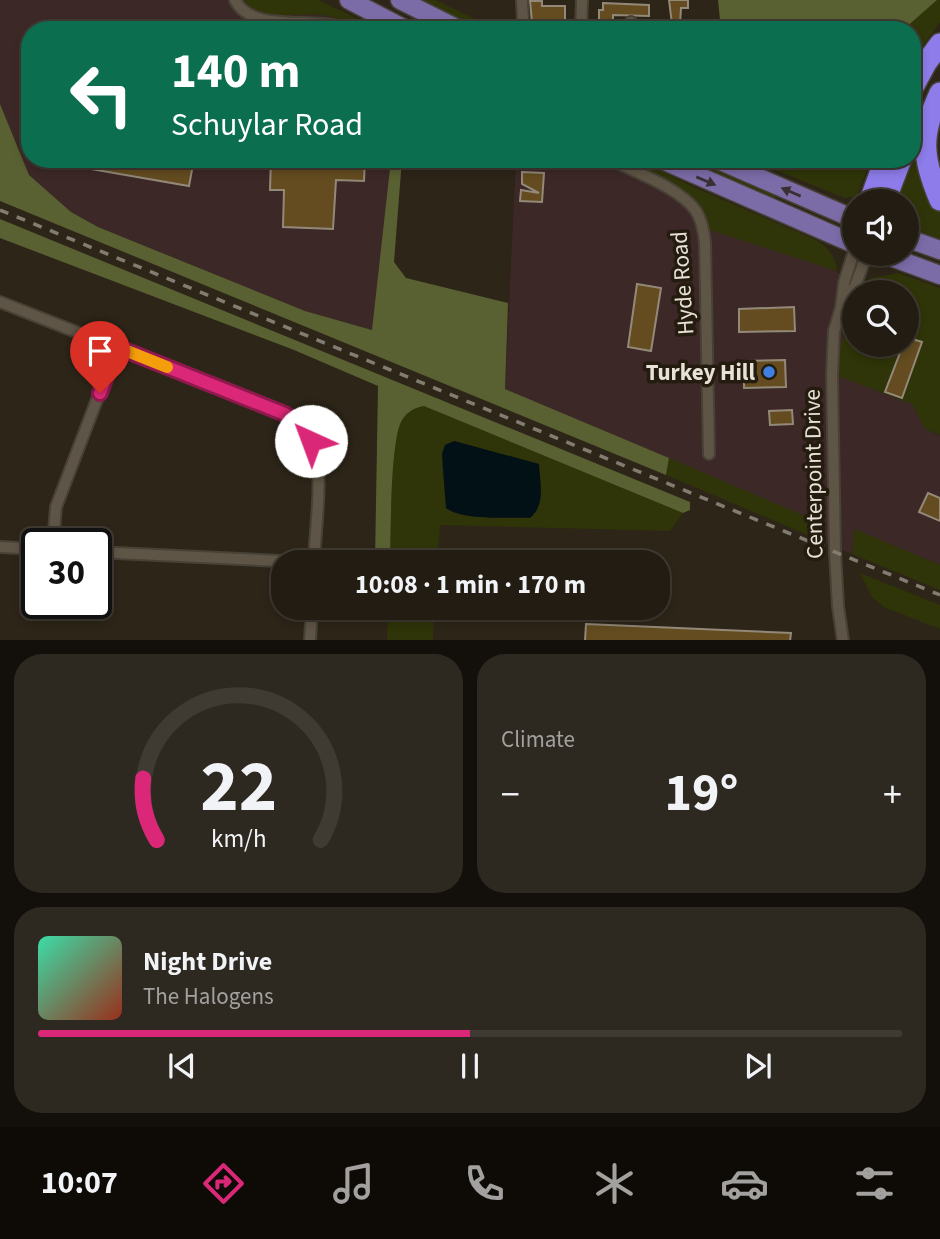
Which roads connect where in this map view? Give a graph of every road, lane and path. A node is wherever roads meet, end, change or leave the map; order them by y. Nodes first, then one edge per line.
1 (235, 0) edge
2 (349, 0) edge
3 (400, 0) edge
4 (522, 0) edge
5 (582, 0) edge
6 (291, 21) edge
7 (390, 21) edge
8 (442, 21) edge
9 (523, 21) edge
10 (581, 21) edge
11 (940, 44) edge
12 (921, 72) edge
13 (940, 82) edge
14 (940, 93) edge
15 (921, 112) edge
16 (627, 168) edge
17 (681, 168) edge
18 (737, 168) edge
19 (882, 168) edge
20 (898, 168) edge
21 (874, 189) edge
22 (890, 189) edge
23 (940, 200) edge
24 (842, 214) edge
25 (842, 239) edge
26 (919, 243) edge
27 (940, 250) edge
28 (849, 266) edge
29 (862, 266) edge
30 (916, 266) edge
31 (940, 275) edge
32 (0, 302) edge
33 (841, 308) junction
34 (117, 347) junction
35 (709, 454) dead end
36 (54, 528) edge
37 (0, 547) edge
38 (21, 548) edge
39 (314, 550) edge
40 (112, 553) edge
41 (271, 561) edge
42 (311, 620) edge
43 (310, 640) edge
44 (843, 640) edge

1 - 6 street
2 - 7 main road
3 - 8 main road
4 - 9 street
5 - 10 street
11 - 12 highway
13 - 15 highway
14 - 23 highway
16 - 35 street, Hyde Road
17 -> 25 main road
24 -> 18 main road
19 - 21 highway
20 - 22 highway
26 - 27 main road
28 - 33 street, Centerpoint Drive
29 - 33 street, Centerpoint Drive
30 - 31 main road
32 - 34 street
33 - 44 street, Centerpoint Drive
34 - 36 street
34 - 39 street
37 - 38 street
40 - 41 street
42 - 43 street

